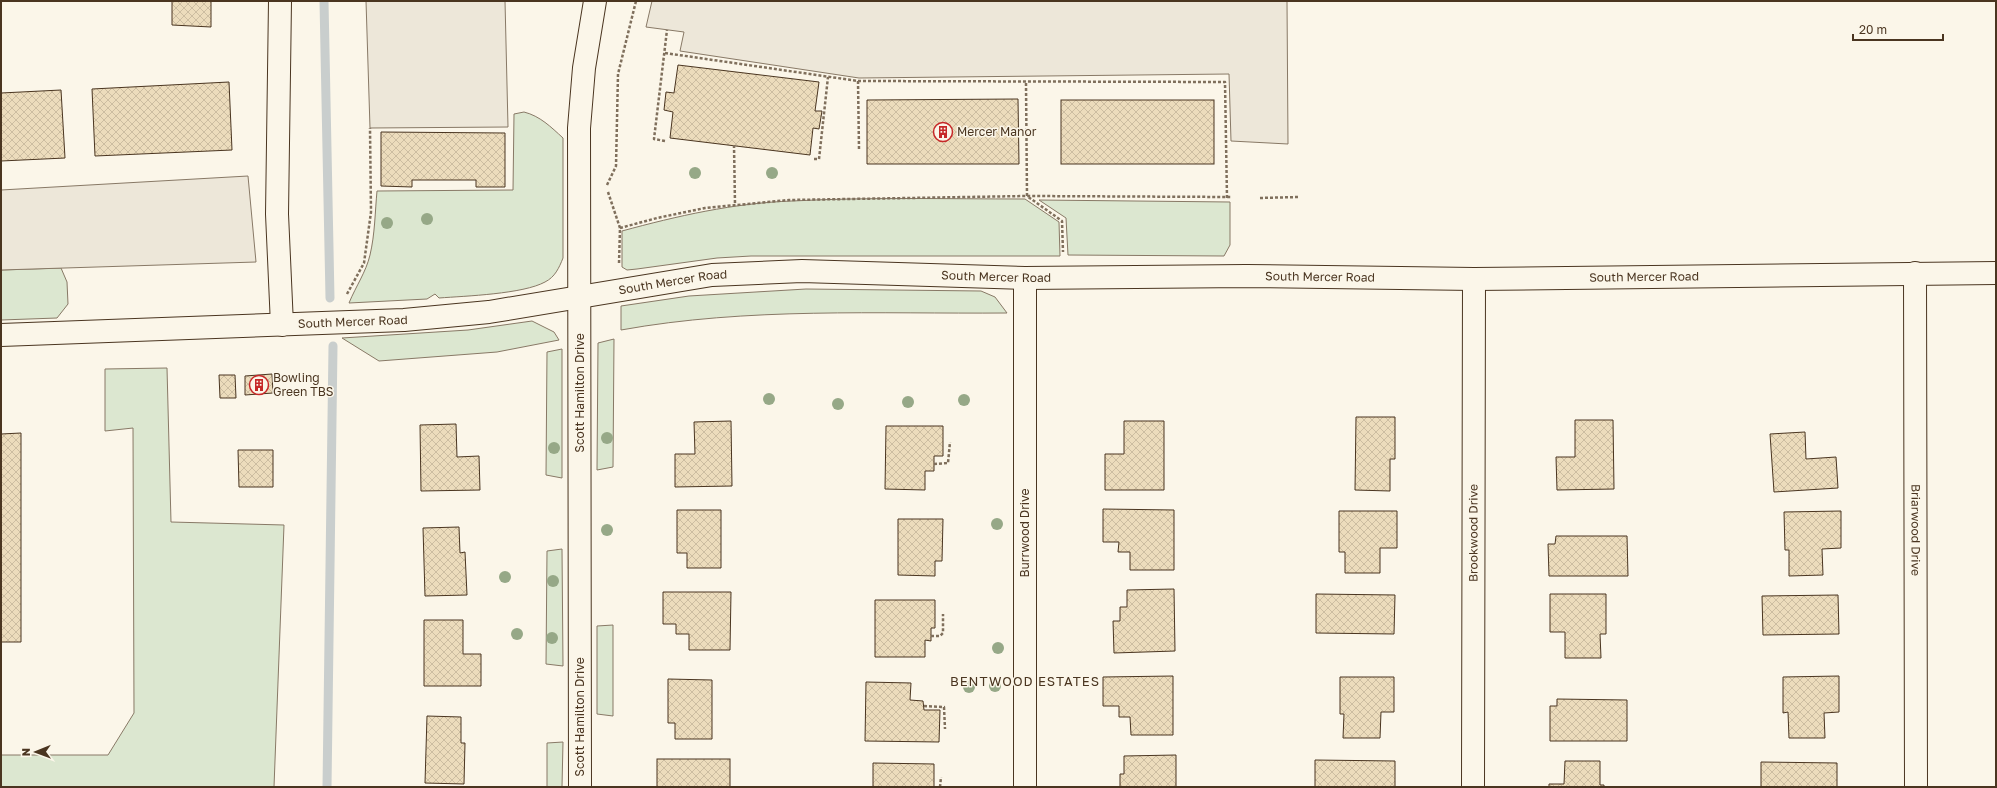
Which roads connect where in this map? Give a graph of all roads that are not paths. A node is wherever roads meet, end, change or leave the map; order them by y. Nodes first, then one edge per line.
1 (280, 1) edge
2 (595, 1) edge
3 (1996, 272) edge
4 (1915, 273) junction
5 (1025, 278) junction
6 (1474, 280) junction
7 (580, 297) junction
8 (282, 325) junction
9 (1, 336) edge
10 (580, 787) edge
11 (1025, 787) edge
12 (1473, 787) edge
13 (1916, 787) edge

1 - 8 street
2 - 7 street, Scott Hamilton Drive
3 - 4 street, South Mercer Road
4 - 6 street, South Mercer Road
4 - 13 street, Briarwood Drive
5 - 6 street, South Mercer Road
5 - 7 street, South Mercer Road
5 - 11 street, Burrwood Drive
6 - 12 street, Brookwood Drive
7 - 8 street, South Mercer Road
7 - 10 street, Scott Hamilton Drive
8 - 9 street, South Mercer Road

